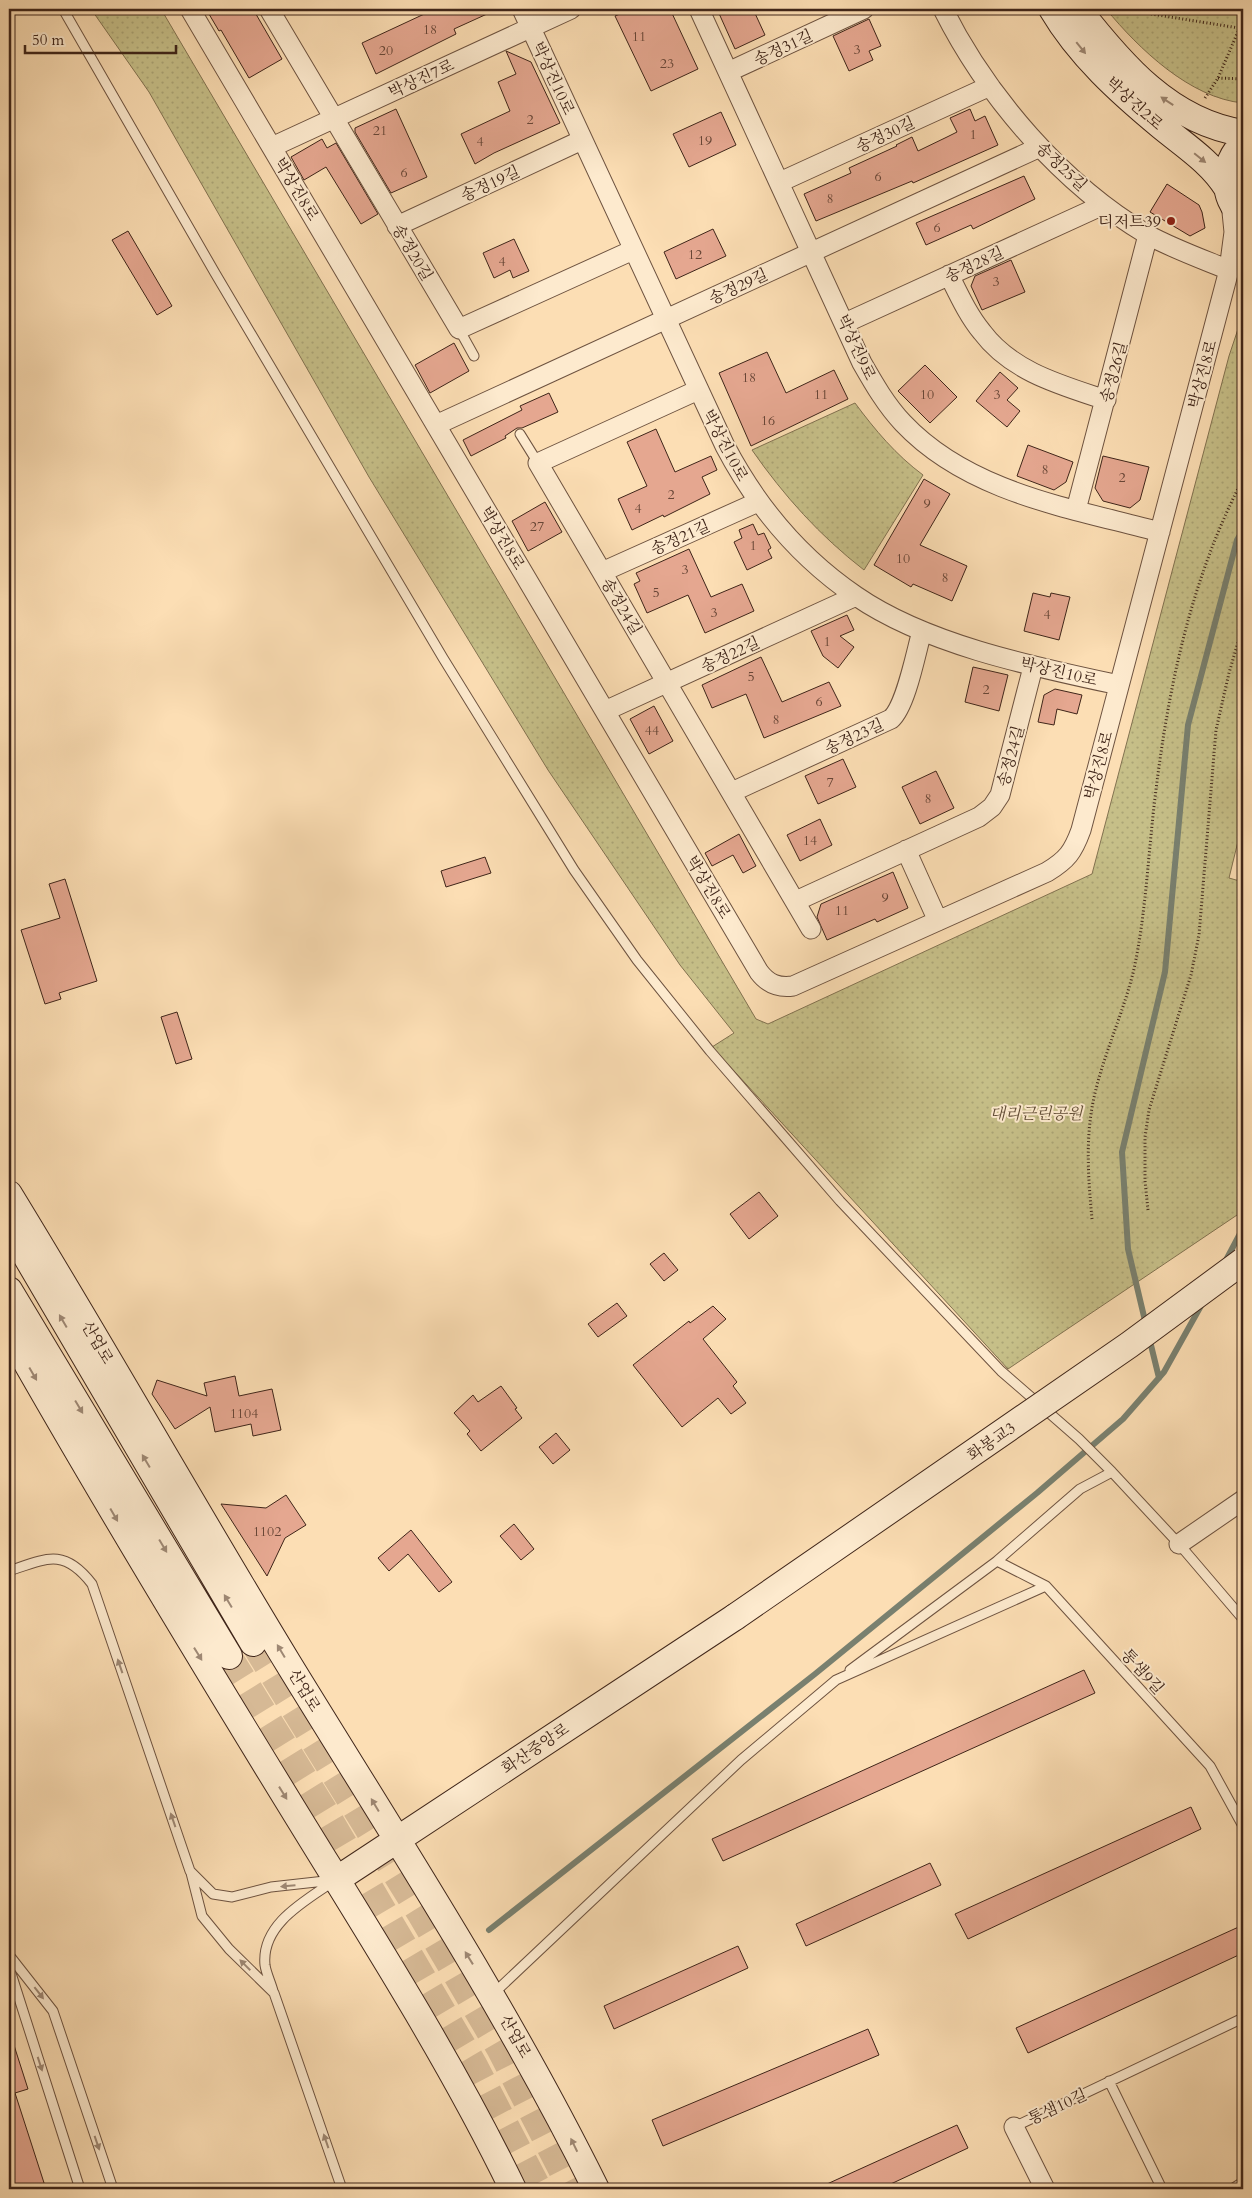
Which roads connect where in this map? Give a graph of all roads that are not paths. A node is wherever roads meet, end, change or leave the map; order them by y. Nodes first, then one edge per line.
1 (63, 9) edge
2 (190, 9) edge
3 (522, 9) edge
4 (571, 9) edge
5 (699, 9) edge
6 (864, 9) edge
7 (943, 9) edge
8 (1052, 9) edge
9 (1078, 9) edge
10 (273, 10) edge
11 (530, 27) junction
12 (728, 72) junction
13 (990, 86) junction
14 (334, 118) junction
15 (1243, 133) edge
16 (582, 140) junction
17 (1243, 144) edge
18 (272, 147) junction
19 (1040, 148) junction
20 (780, 182) junction
21 (1234, 202) edge
22 (1103, 205) junction
23 (397, 226) junction
24 (1148, 234) junction
25 (633, 250) junction
26 (1243, 251) edge
27 (812, 252) junction
28 (1228, 270) junction
29 (949, 275) junction
30 (1221, 302) junction
31 (665, 320) junction
32 (845, 322) junction
33 (458, 329) junction
34 (474, 356) dead end
35 (698, 390) junction
36 (1106, 400) junction
37 (436, 425) junction
38 (520, 434) dead end
39 (538, 463) junction
40 (758, 502) junction
41 (1076, 510) junction
42 (1160, 532) junction
43 (602, 572) junction
44 (856, 596) junction
45 (922, 631) junction
46 (1033, 667) junction
47 (668, 683) junction
48 (1119, 685) junction
49 (605, 711) junction
50 (732, 792) junction
51 (906, 850) junction
52 (796, 901) junction
53 (938, 921) junction
54 (812, 929) dead end
55 (9, 1194) edge
56 (9, 1226) edge
57 (1243, 1261) edge
58 (9, 1290) edge
59 (9, 1332) edge
60 (1112, 1472) junction
61 (1243, 1500) edge
62 (1179, 1544) junction
63 (996, 1560) junction
64 (9, 1570) edge
65 (1046, 1586) junction
66 (735, 1617) joint
67 (1243, 1619) edge
68 (253, 1643) tunnel mouth
69 (229, 1656) tunnel mouth
70 (836, 1680) junction
71 (1243, 1826) edge
72 (397, 1841) junction
73 (190, 1871) junction
74 (336, 1880) junction
75 (9, 1955) edge
76 (9, 1967) edge
77 (12, 1991) edge
78 (274, 1993) junction
79 (492, 1995) junction
80 (1243, 2018) edge
81 (1109, 2081) junction
82 (1014, 2127) joint
83 (1243, 2182) edge
84 (80, 2189) edge
85 (113, 2189) edge
86 (342, 2189) edge
87 (513, 2189) edge
88 (596, 2189) edge
89 (1045, 2189) edge
90 (1162, 2189) edge
91 (1232, 2189) edge

1 - 60 lane
2 - 18 street, 박상진8로
3 - 11 street, 박상진10로
4 - 11 street, 박상진7로
5 - 12 street, 박상진9로
6 - 12 street, 송정31길
7 - 13 street, 송정25길
8 -> 21 main road, 박상진2로
15 -> 9 main road, 박상진2로
10 - 14 street, 송정20길
11 - 14 street, 박상진7로
11 - 16 street, 박상진10로
12 - 20 street, 박상진9로
13 - 19 street, 송정25길
13 - 20 street, 송정30길
14 - 18 street, 박상진7로
14 - 23 street, 송정20길
16 - 23 street, 송정19길
16 - 25 street, 박상진10로
17 - 21 main road
18 - 37 street, 박상진8로
19 - 22 street, 송정25길
19 - 27 street, 송정29길
20 - 27 street, 박상진9로
21 - 28 street, 박상진8로
22 - 24 street, 송정25길
22 - 29 street, 송정28길
23 - 33 street, 송정20길
24 - 28 street, 송정25길
24 - 36 street, 송정26길
25 - 31 street, 박상진10로
25 - 33 street
26 - 30 street, 박상진8로
27 - 31 street, 송정29길
27 - 32 street, 박상진9로
28 - 30 street, 박상진8로
29 - 32 street, 송정28길
29 - 36 street
30 - 42 street, 박상진8로
31 - 35 street, 박상진10로
31 - 37 street, 송정29길
32 - 41 street, 박상진9로
33 - 34 lane
35 - 39 street
35 - 40 street, 박상진10로
36 - 41 street, 송정26길
37 - 49 street, 박상진8로
38 - 39 lane
39 - 43 street, 송정24길
40 - 43 street, 송정21길
40 - 44 street, 박상진10로
41 - 42 street, 박상진9로
42 - 48 street, 박상진8로
43 - 47 street, 송정24길
44 - 45 street, 박상진10로
44 - 47 street, 송정22길
45 - 46 street, 박상진10로
45 - 50 street, 송정23길
46 - 48 street, 박상진10로
46 - 51 street, 송정24길
47 - 49 street, 송정22길
47 - 50 street, 송정24길
48 - 53 street, 박상진8로
49 - 53 street, 박상진8로
50 - 52 street, 송정24길
51 - 52 street, 송정24길
51 - 53 street
52 - 54 street, 송정24길
72 -> 55 main road, 산업로
68 -> 56 main road, 산업로
57 - 66 main road, 화봉교3, bridge
58 -> 69 main road
59 -> 74 main road
60 - 62 lane
60 - 63 lane
61 - 62 street
62 - 67 lane
63 - 65 lane, 통샘9길
63 - 70 lane
73 -> 64 lane
65 - 70 lane
65 - 71 lane, 통샘9길
66 - 72 main road, 화산중앙로
70 - 79 lane
72 - 74 main road, 화산중앙로
79 -> 72 main road, 산업로
74 -> 73 lane
78 -> 73 lane
74 - 78 lane
74 - 87 main road
75 -> 85 lane
76 - 77 lane
77 -> 84 lane
86 -> 78 lane
88 -> 79 main road, 산업로
80 - 81 lane, 통샘10길
81 - 82 lane, 통샘10길
81 - 90 lane
82 - 89 street, 통샘10길
83 - 91 lane

